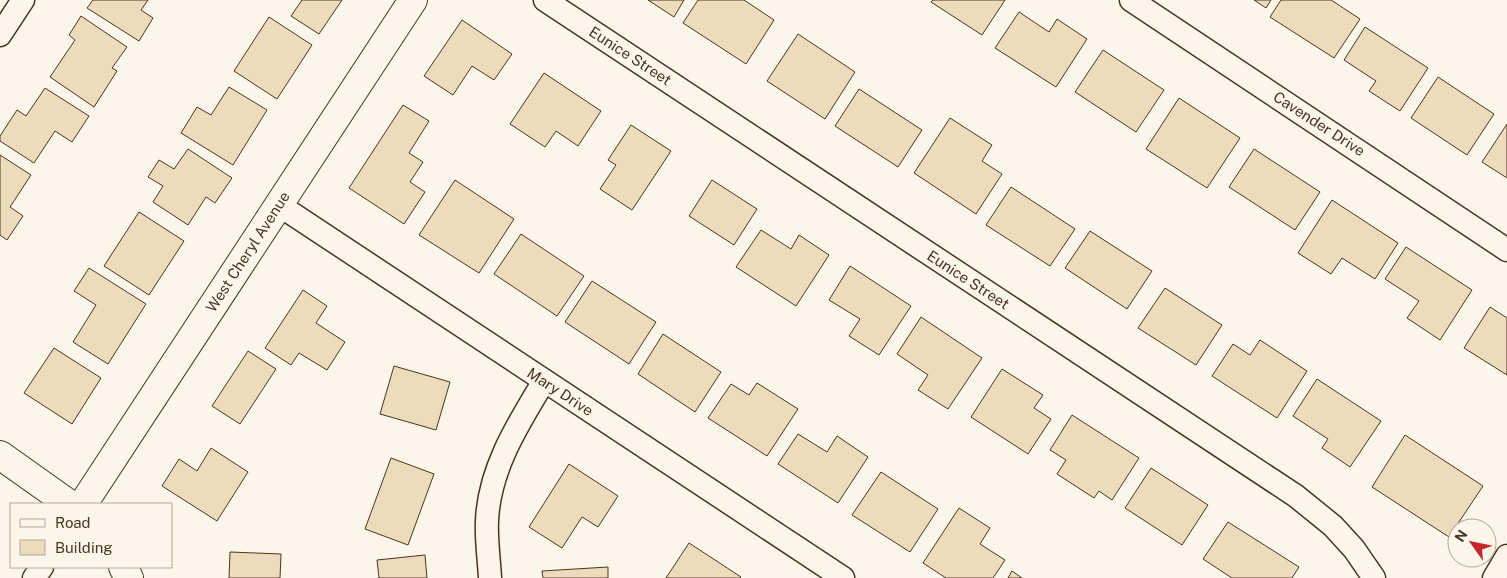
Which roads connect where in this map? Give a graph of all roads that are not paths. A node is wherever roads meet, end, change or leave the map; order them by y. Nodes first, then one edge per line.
1 (23, 0) edge
2 (413, 0) edge
3 (545, 0) edge
4 (1131, 0) edge
5 (0, 35) edge
6 (278, 205) junction
7 (1507, 250) edge
8 (544, 381) junction
9 (0, 454) edge
10 (68, 503) edge
11 (84, 503) edge
12 (1507, 556) edge
13 (490, 578) edge
14 (842, 578) edge
15 (1374, 578) edge
16 (1494, 578) edge

1 - 5 street
2 - 6 street, West Cheryl Avenue
3 - 15 street, Eunice Street
4 - 7 street, Cavender Drive
6 - 8 street, Mary Drive
6 - 11 street, West Cheryl Avenue
8 - 13 street
8 - 14 street, Mary Drive
9 - 10 street
12 - 16 street

